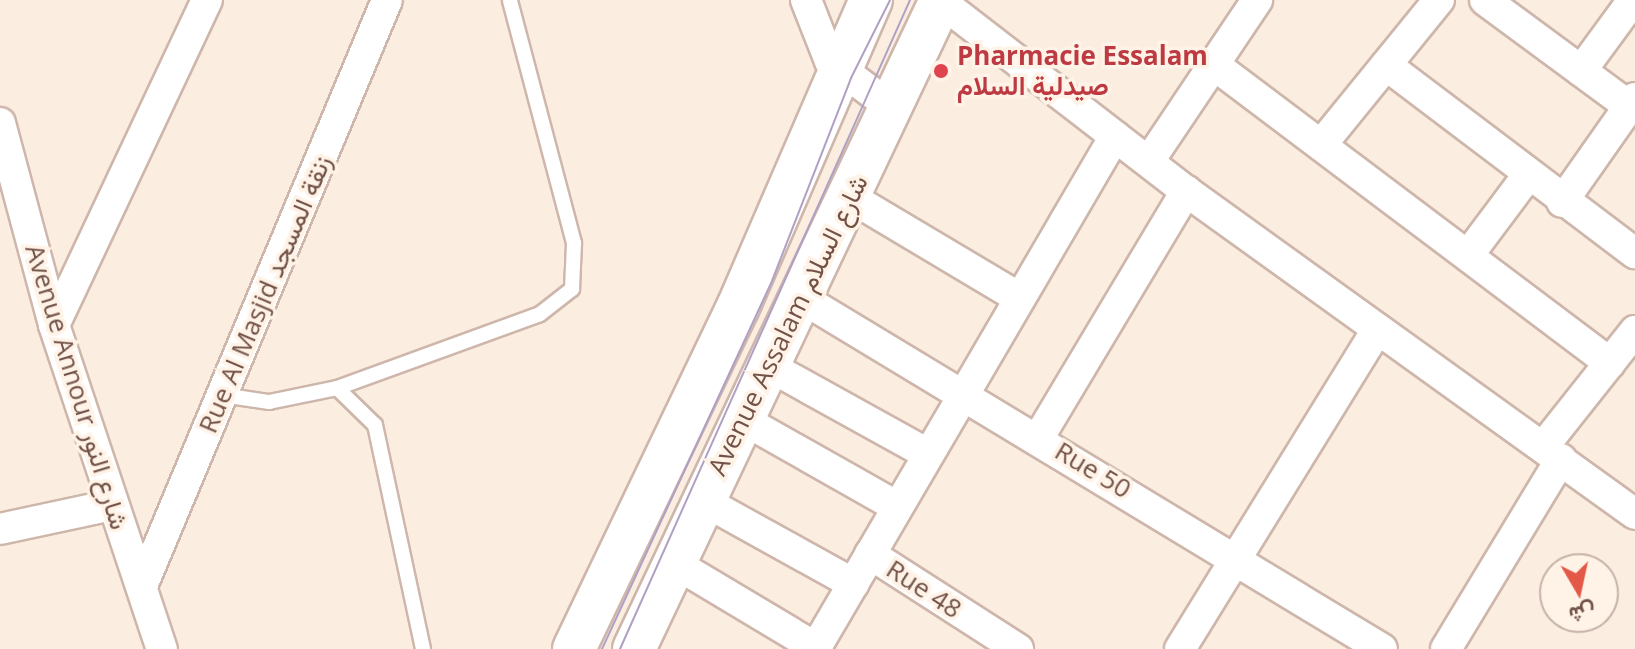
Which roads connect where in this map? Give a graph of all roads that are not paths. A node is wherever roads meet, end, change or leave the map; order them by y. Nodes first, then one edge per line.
1 (207, 0) edge
2 (387, 0) edge
3 (510, 0) edge
4 (806, 0) edge
5 (871, 0) edge
6 (941, 0) edge
7 (1257, 0) edge
8 (1439, 0) edge
9 (1633, 0) edge
10 (1499, 4) edge
11 (1213, 64) junction
12 (1386, 65) junction
13 (839, 70) junction
14 (1581, 71) junction
15 (1632, 102) edge
16 (891, 107) junction
17 (0, 123) edge
18 (1115, 136) junction
19 (1321, 145) junction
20 (1149, 161) junction
21 (1528, 175) junction
22 (1186, 191) junction
23 (850, 197) junction
24 (1562, 202) junction
25 (1635, 253) edge
26 (1469, 254) junction
27 (1016, 296) junction
28 (800, 297) junction
29 (54, 325) junction
30 (1377, 330) junction
31 (1635, 331) edge
32 (1610, 363) junction
33 (767, 365) junction
34 (337, 388) junction
35 (962, 391) junction
36 (222, 395) junction
37 (742, 419) junction
38 (1039, 437) junction
39 (926, 453) junction
40 (1552, 453) junction
41 (704, 501) junction
42 (1631, 501) edge
43 (112, 505) junction
44 (896, 506) junction
45 (0, 529) edge
46 (870, 554) junction
47 (1238, 559) junction
48 (676, 564) junction
49 (854, 584) junction
50 (142, 586) junction
51 (639, 647) edge
52 (1184, 648) edge
53 (162, 649) edge
54 (423, 649) edge
55 (574, 649) edge
56 (816, 649) edge
57 (1018, 649) edge
58 (1382, 649) edge
59 (1446, 649) edge

1 - 29 street
2 - 36 street, Rue Al Masjid زنقة المسجد
3 - 34 lane
4 - 13 street
5 - 13 main road, Avenue Assalam شارع السلام
6 - 16 main road, Avenue Assalam شارع السلام
6 - 18 street
7 - 11 street
8 - 12 street
9 - 14 street
10 - 14 street
11 - 19 street
11 - 20 street
12 - 19 street
12 - 21 street
13 - 16 street
13 - 55 main road, Avenue Assalam شارع السلام
14 - 15 street
15 - 24 street
16 - 23 main road, Avenue Assalam شارع السلام
17 - 29 street, Avenue Annour شارع النور
18 - 20 street
18 - 27 street
19 - 26 street
20 - 22 street
21 - 24 street
21 - 26 street
22 - 30 street
22 - 38 street
23 - 27 street
23 - 28 main road, Avenue Assalam شارع السلام
24 - 25 street
26 - 32 street
27 - 35 street
28 - 33 main road, Avenue Assalam شارع السلام
28 - 35 street, Rue 50
29 - 43 street, Avenue Annour شارع النور
30 - 40 street
30 - 47 street
31 - 32 street
32 - 40 street
33 - 37 main road, Avenue Assalam شارع السلام
33 - 39 street
34 - 36 lane
34 - 54 lane
35 - 38 street, Rue 50
35 - 39 street
36 - 50 street, Rue Al Masjid زنقة المسجد
37 - 41 main road, Avenue Assalam شارع السلام
37 - 44 street
38 - 47 street, Rue 50
39 - 44 street
40 - 42 street
40 - 59 street
41 - 48 main road, Avenue Assalam شارع السلام
41 - 49 street
43 - 45 street
43 - 50 street, Avenue Annour شارع النور
44 - 46 street
46 - 49 street
46 - 57 street, Rue 48
47 - 52 street
47 - 58 street, Rue 50
48 - 51 main road, Avenue Assalam شارع السلام
48 - 56 street
49 - 56 street
50 - 53 street, Avenue Annour شارع النور

